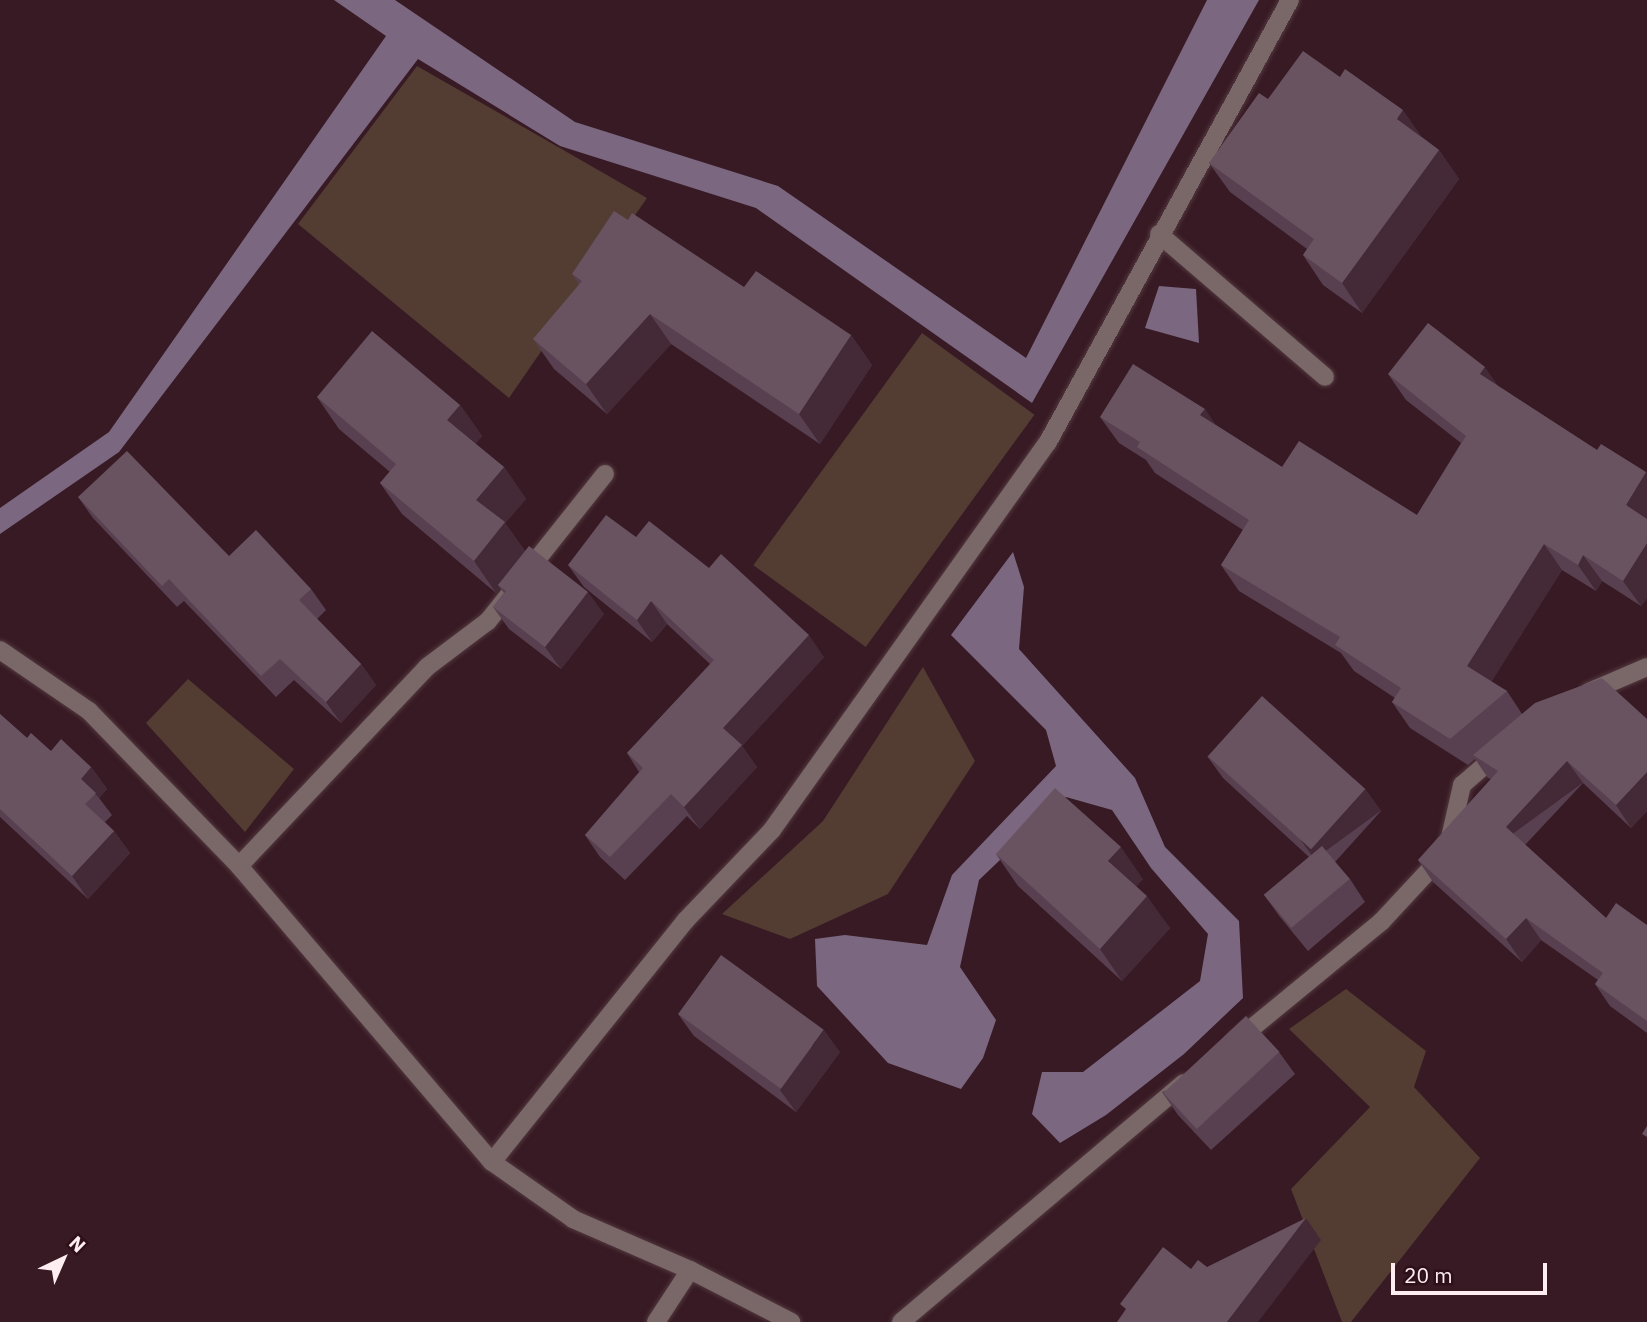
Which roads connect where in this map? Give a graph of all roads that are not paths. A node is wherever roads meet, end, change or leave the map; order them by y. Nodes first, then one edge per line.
1 (1290, 0) edge
2 (1158, 233) junction
3 (1325, 377) dead end
4 (605, 474) dead end
5 (0, 650) edge
6 (1647, 667) edge
7 (1576, 698) edge
8 (1512, 742) edge
9 (239, 866) junction
10 (1219, 1055) edge
11 (1198, 1072) edge
12 (492, 1162) junction
13 (690, 1270) junction
14 (656, 1322) edge
15 (791, 1322) edge
16 (901, 1322) edge

1 - 2 street
2 - 3 street
2 - 12 street
4 - 9 street
5 - 9 street
6 - 7 street
8 - 10 street
9 - 12 street
11 - 16 street
12 - 13 street
13 - 14 street
13 - 15 street

